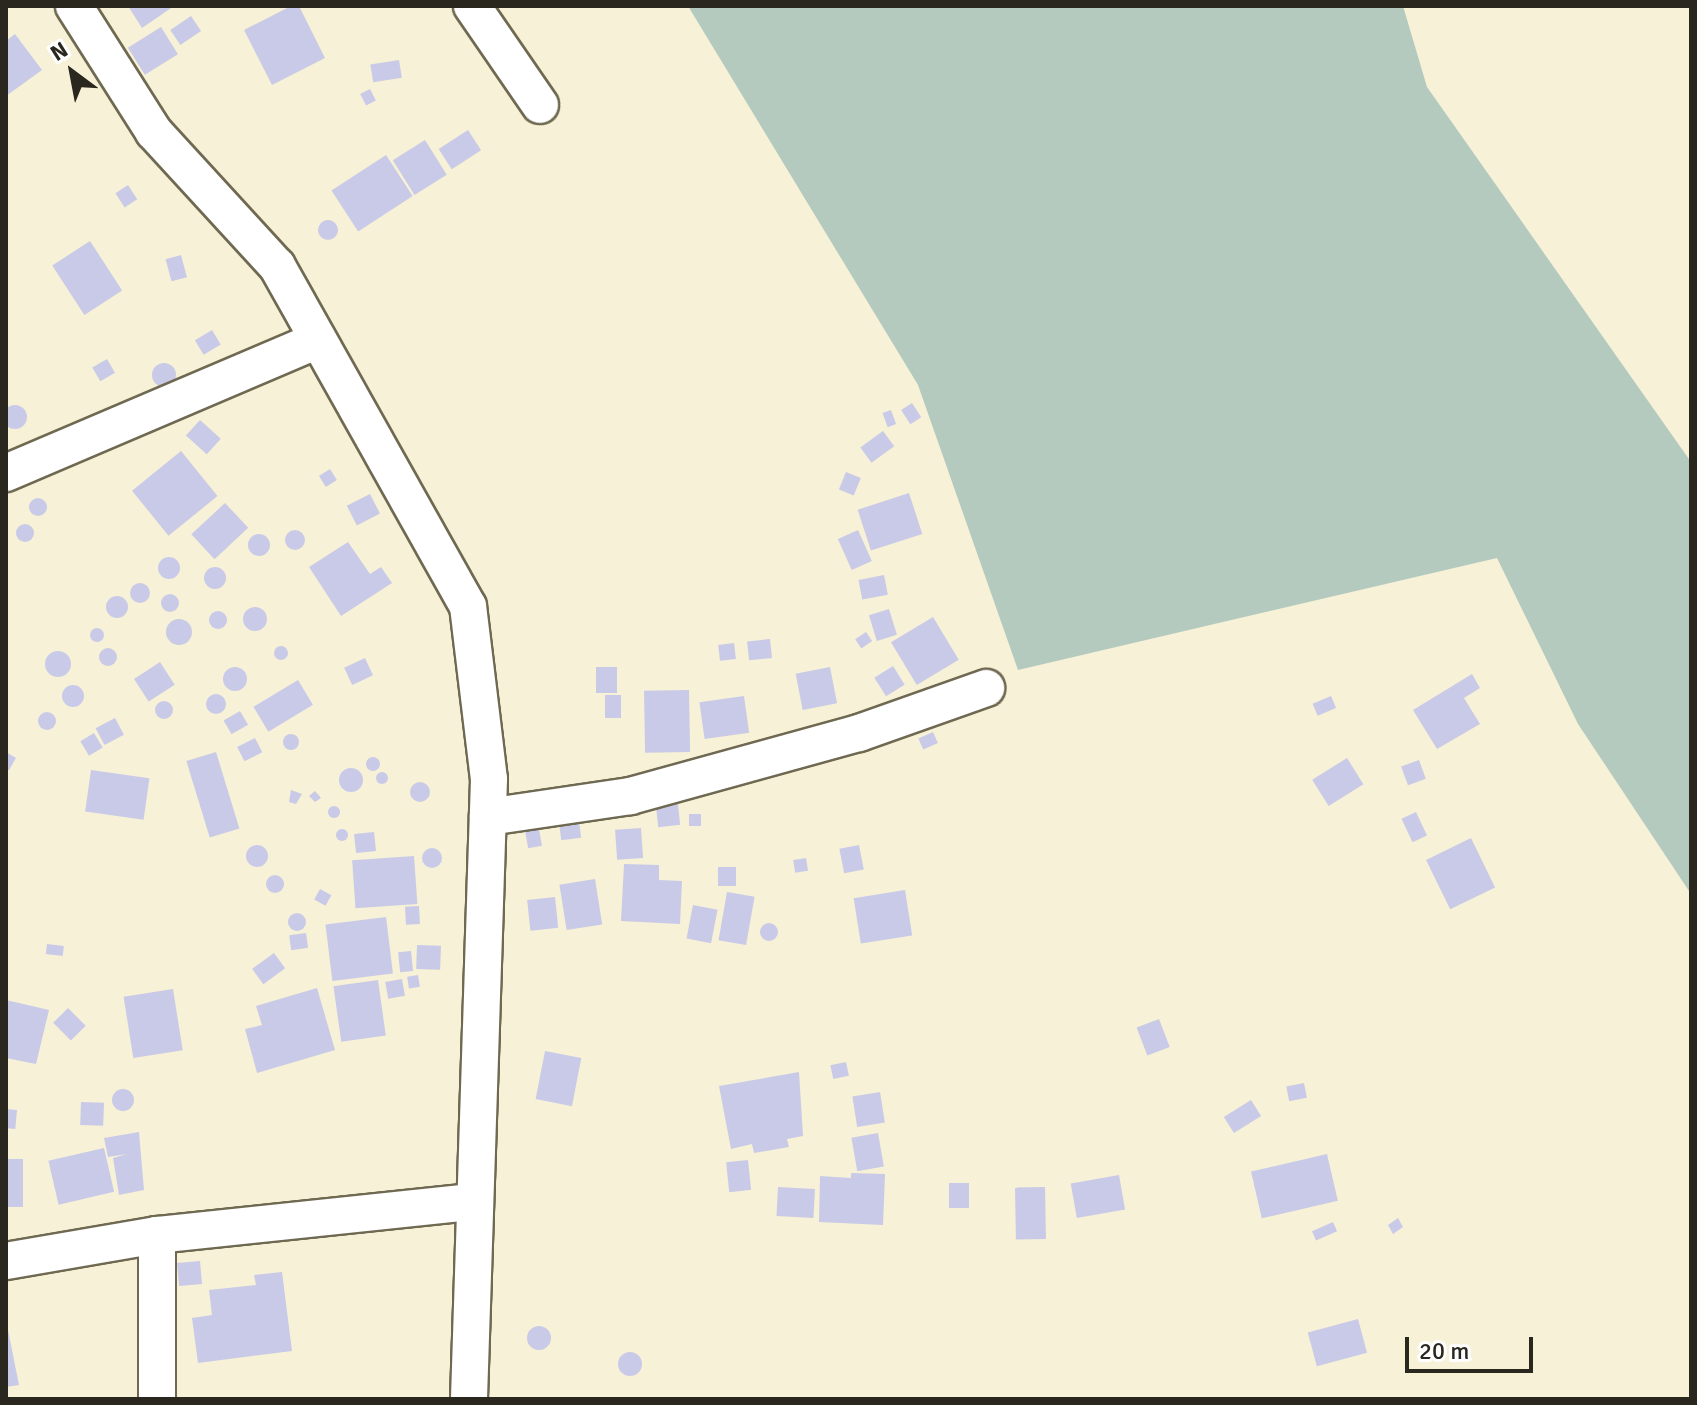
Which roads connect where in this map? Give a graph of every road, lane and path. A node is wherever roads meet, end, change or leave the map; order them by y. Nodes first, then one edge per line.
1 (74, 6) edge
2 (472, 6) edge
3 (540, 105) dead end
4 (318, 340) junction
5 (6, 473) edge
6 (986, 688) dead end
7 (488, 817) junction
8 (473, 1202) junction
9 (157, 1235) junction
10 (6, 1261) edge
11 (157, 1399) edge
12 (469, 1399) edge

1 - 4 street
2 - 3 street
4 - 5 street
4 - 7 street
6 - 7 street
7 - 8 street
8 - 9 street
8 - 12 street
9 - 10 street
9 - 11 street

